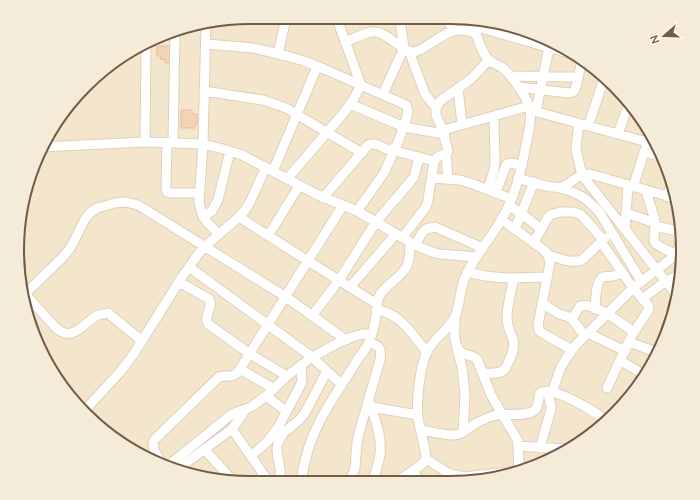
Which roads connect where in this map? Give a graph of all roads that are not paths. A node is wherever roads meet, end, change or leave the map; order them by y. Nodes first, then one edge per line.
1 (285, 24) edge
2 (339, 24) edge
3 (401, 24) edge
4 (450, 24) edge
5 (474, 27) edge
6 (206, 28) edge
7 (454, 31) junction
8 (175, 37) edge
9 (529, 38) edge
10 (535, 41) edge
11 (345, 42) junction
12 (206, 44) junction
13 (549, 48) junction
14 (146, 49) edge
15 (554, 49) edge
16 (407, 50) junction
17 (278, 54) junction
18 (489, 60) junction
19 (581, 66) edge
20 (317, 67) junction
21 (510, 76) junction
22 (544, 76) junction
23 (578, 77) junction
24 (603, 83) edge
25 (360, 85) junction
26 (518, 87) junction
27 (458, 89) junction
28 (541, 90) junction
29 (204, 91) junction
30 (383, 94) junction
31 (350, 104) junction
32 (436, 108) junction
33 (532, 109) junction
34 (627, 109) edge
35 (297, 114) junction
36 (494, 116) junction
37 (579, 123) junction
38 (462, 124) junction
39 (588, 126) junction
40 (404, 127) junction
41 (327, 132) junction
42 (444, 134) junction
43 (618, 134) junction
44 (648, 140) edge
45 (146, 142) junction
46 (170, 142) junction
47 (203, 144) junction
48 (49, 147) edge
49 (392, 150) junction
50 (230, 151) junction
51 (644, 152) junction
52 (362, 153) junction
53 (446, 153) junction
54 (655, 155) edge
55 (419, 157) junction
56 (434, 161) junction
57 (521, 166) junction
58 (269, 169) junction
59 (582, 175) junction
60 (432, 178) junction
61 (518, 178) junction
62 (287, 179) junction
63 (448, 179) junction
64 (534, 182) junction
65 (299, 186) junction
66 (631, 186) junction
67 (559, 188) junction
68 (492, 191) junction
69 (646, 191) junction
70 (199, 193) junction
71 (323, 198) junction
72 (670, 198) edge
73 (510, 203) junction
74 (343, 205) junction
75 (357, 211) junction
76 (626, 212) junction
77 (521, 213) junction
78 (203, 217) junction
79 (239, 217) junction
80 (501, 219) junction
81 (376, 222) junction
82 (655, 225) junction
83 (515, 229) junction
84 (541, 229) junction
85 (625, 229) junction
86 (675, 230) edge
87 (612, 232) junction
88 (219, 234) junction
89 (268, 236) junction
90 (406, 240) junction
91 (602, 241) junction
92 (534, 242) junction
93 (205, 247) junction
94 (483, 248) junction
95 (676, 254) edge
96 (548, 255) junction
97 (477, 257) junction
98 (676, 258) edge
99 (308, 261) junction
100 (189, 267) junction
101 (657, 269) junction
102 (468, 272) junction
103 (622, 272) junction
104 (547, 276) junction
105 (674, 277) edge
106 (514, 278) junction
107 (339, 280) junction
108 (641, 281) junction
109 (666, 281) junction
110 (179, 282) junction
111 (350, 287) junction
112 (632, 288) junction
113 (673, 290) edge
114 (28, 291) edge
115 (286, 297) junction
116 (642, 298) junction
117 (30, 301) edge
118 (542, 304) junction
119 (377, 307) junction
120 (595, 309) junction
121 (607, 313) junction
122 (312, 316) junction
123 (455, 317) junction
124 (572, 319) junction
125 (268, 325) junction
126 (634, 332) junction
127 (586, 334) junction
128 (370, 339) junction
129 (346, 340) junction
130 (142, 341) junction
131 (629, 342) junction
132 (457, 349) junction
133 (572, 350) junction
134 (625, 350) junction
135 (653, 351) edge
136 (427, 352) junction
137 (250, 354) junction
138 (312, 357) junction
139 (620, 361) junction
140 (301, 366) junction
141 (240, 369) junction
142 (327, 371) junction
143 (640, 372) edge
144 (482, 373) junction
145 (287, 376) junction
146 (342, 385) junction
147 (607, 388) dead end
148 (274, 389) junction
149 (549, 391) junction
150 (266, 396) junction
151 (370, 404) junction
152 (87, 407) edge
153 (246, 409) junction
154 (286, 411) junction
155 (502, 414) junction
156 (418, 416) junction
157 (602, 418) edge
158 (308, 424) junction
159 (466, 427) junction
160 (232, 429) junction
161 (420, 430) junction
162 (518, 446) junction
163 (540, 448) junction
164 (204, 449) junction
165 (557, 449) edge
166 (251, 456) junction
167 (162, 458) edge
168 (426, 459) junction
169 (174, 463) edge
170 (175, 463) edge
171 (518, 465) edge
172 (413, 471) junction
173 (229, 475) edge
174 (265, 476) edge
175 (280, 476) edge
176 (302, 476) edge
177 (352, 476) edge
178 (375, 476) edge
179 (406, 476) edge
180 (416, 476) edge
181 (456, 476) edge

1 - 17 street
2 - 11 street
3 - 16 street
4 - 7 street
5 - 7 street
5 - 9 street
5 - 18 street
6 - 12 street
7 - 16 street
8 - 46 street
10 - 13 street
11 - 16 street
11 - 25 street
12 - 17 street
12 - 29 street
13 - 15 street
13 - 22 street
14 - 45 street
16 - 30 street
16 - 32 street
17 - 20 street
18 - 21 street
18 - 27 street
19 - 23 street
20 - 25 street
20 - 35 street
21 - 22 street
21 - 26 street
22 - 23 street
22 - 28 street
23 - 28 street
24 - 39 street
25 - 30 street
25 - 31 street
26 - 28 street
26 - 33 street
27 - 32 street
27 - 38 street
28 - 33 street
29 - 35 street
29 - 47 street
30 - 40 street
31 - 40 street
31 - 41 street
32 - 42 street
33 - 36 street
33 - 37 street
33 - 57 street
34 - 43 street
35 - 41 street
35 - 58 street
36 - 38 street
36 - 68 street
37 - 39 street
37 - 59 street
38 - 42 street
39 - 43 street
40 - 42 street
40 - 49 street
41 - 52 street
41 - 62 street
42 - 53 street
43 - 44 street
44 - 51 street
45 - 46 street
45 - 48 street
46 - 47 street
46 - 70 street
47 - 50 street
47 - 70 street
49 - 52 street
49 - 55 street
49 - 75 street
50 - 58 street
50 - 78 street
51 - 54 street
51 - 66 street
52 - 71 street
53 - 56 street
53 - 63 street
55 - 56 street
55 - 81 street
56 - 60 street
57 - 61 street
57 - 68 street
58 - 62 street
58 - 79 street
59 - 66 street
59 - 67 street
59 - 85 street
60 - 63 street
60 - 90 street
61 - 64 street
61 - 73 street
62 - 65 street
63 - 68 street
64 - 67 street
64 - 77 street
65 - 71 street
65 - 89 street
66 - 69 street
66 - 76 street
67 - 87 street
68 - 73 street
69 - 72 street
69 - 82 street
70 - 78 street
71 - 74 street
73 - 77 street
73 - 80 street
74 - 75 street
74 - 99 street
75 - 81 street
76 - 82 street
76 - 85 street
77 - 83 street
77 - 84 street
78 - 88 street
79 - 88 street
79 - 89 street
80 - 83 street
80 - 94 street
81 - 90 street
81 - 107 street
82 - 86 street
82 - 95 street
83 - 92 street
84 - 91 street
84 - 92 street
85 - 101 street
87 - 91 street
87 - 108 street
88 - 93 street
89 - 99 street
90 - 94 street
90 - 97 street
90 - 111 street
90 - 119 street
91 - 96 street
91 - 103 street
92 - 96 street
93 - 100 street
93 - 114 street
93 - 115 street
94 - 97 street
96 - 104 street
97 - 102 street
98 - 101 street
99 - 107 street
99 - 115 street
100 - 110 street
100 - 125 street
101 - 108 street
101 - 109 street
102 - 106 street
102 - 123 street
103 - 112 street
103 - 120 street
104 - 106 street
104 - 118 street
105 - 109 street
106 - 144 street
107 - 111 street
107 - 122 street
108 - 112 street
109 - 113 street
109 - 116 street
110 - 130 street
110 - 137 street
111 - 119 street
112 - 116 street
112 - 121 street
115 - 122 street
115 - 125 street
116 - 126 street
117 - 130 street
118 - 124 street
118 - 133 street
119 - 128 street
119 - 136 street
120 - 121 street
120 - 124 street
121 - 126 street
121 - 127 street
122 - 129 street
123 - 132 street
123 - 136 street
124 - 127 street
125 - 137 street
125 - 138 street
126 - 131 street
127 - 133 street
127 - 134 street
128 - 129 street
128 - 146 street
128 - 151 street
129 - 138 street
130 - 152 street
131 - 134 street
131 - 135 street
132 - 144 street
132 - 159 street
133 - 149 street
134 - 139 street
136 - 156 street
137 - 141 street
137 - 145 street
138 - 140 street
138 - 142 street
139 - 143 street
139 - 147 street
140 - 145 street
140 - 154 street
141 - 148 street
141 - 167 street
142 - 146 street
142 - 158 street
144 - 155 street
145 - 148 street
146 - 158 street
148 - 150 street
149 - 155 street
149 - 157 street
149 - 163 street
150 - 153 street
150 - 154 street
151 - 156 street
151 - 177 street
151 - 178 street
153 - 160 street
153 - 169 street
154 - 166 street
155 - 159 street
155 - 162 street
156 - 161 street
158 - 175 street
158 - 176 street
159 - 161 street
160 - 164 street
160 - 166 street
161 - 168 street
162 - 163 street
162 - 171 street
163 - 165 street
164 - 170 street
164 - 173 street
166 - 174 street
168 - 172 street
168 - 181 street
172 - 179 street
172 - 180 street

